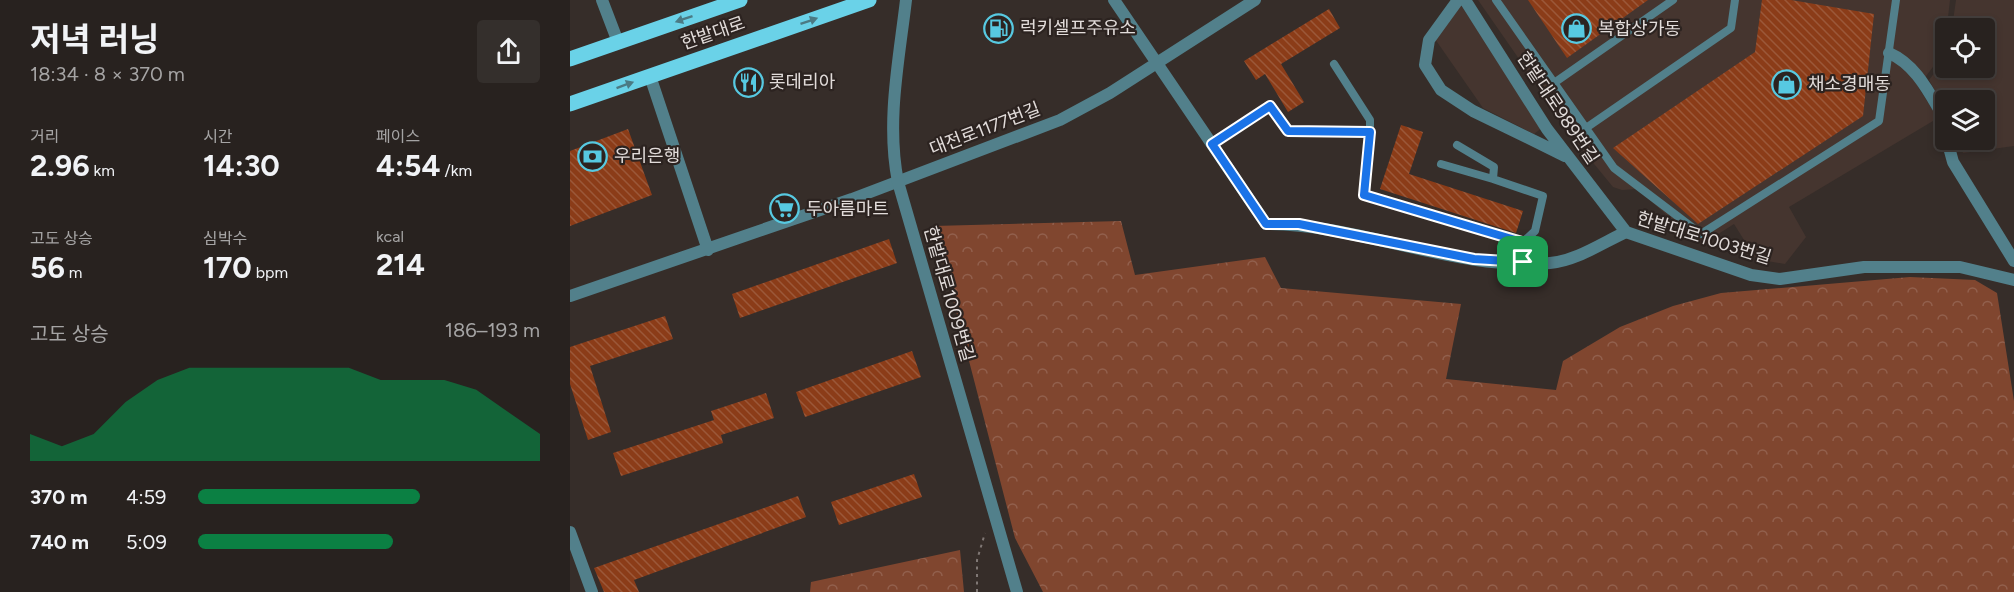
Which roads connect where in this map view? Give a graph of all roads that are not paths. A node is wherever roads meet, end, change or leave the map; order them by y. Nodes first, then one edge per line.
1 (602, 0) edge
2 (740, 0) edge
3 (869, 0) edge
4 (906, 0) edge
5 (1114, 0) edge
6 (1255, 0) edge
7 (1458, 0) edge
8 (1465, 0) edge
9 (1496, 0) edge
10 (1673, 0) edge
11 (1735, 0) edge
12 (1896, 0) edge
13 (618, 42) junction
14 (1889, 53) junction
15 (570, 59) edge
16 (1157, 62) junction
17 (1334, 64) dead end
18 (650, 76) junction
19 (1554, 83) junction
20 (1935, 102) edge
21 (570, 104) edge
22 (1587, 128) junction
23 (1370, 132) junction
24 (1212, 144) junction
25 (1456, 145) dead end
26 (1950, 150) edge
27 (1569, 158) junction
28 (1441, 164) dead end
29 (1493, 179) junction
30 (898, 182) junction
31 (1626, 232) junction
32 (1522, 242) junction
33 (708, 250) junction
34 (2014, 261) edge
35 (1523, 262) junction
36 (2014, 280) edge
37 (570, 296) edge
38 (570, 532) edge
39 (592, 592) edge
40 (1017, 592) edge

1 - 13 street
2 -> 13 main road, 한밭대로
18 -> 3 main road, 한밭대로
4 - 30 street, 한밭대로1009번길
5 - 16 street, 한밭대로1003번길
6 - 16 street, 대전로1177번길
7 - 27 street
8 - 27 street, 한밭대로989번길
9 - 19 lane
10 - 19 lane
11 - 22 lane
12 - 14 lane
13 - 15 main road, 한밭대로
14 - 20 street
14 - 22 lane
16 - 24 street, 한밭대로1003번길
16 - 30 street, 대전로1177번길
17 - 23 lane
21 -> 18 main road, 한밭대로
18 - 33 street
19 - 22 lane
23 - 24 lane
23 - 32 lane
24 - 35 street, 한밭대로1003번길
25 - 29 lane
26 - 34 street
27 - 31 street, 한밭대로989번길
28 - 29 lane
29 - 32 lane
30 - 33 street, 대전로1177번길
30 - 40 street, 한밭대로1009번길
31 - 35 street, 한밭대로1003번길
31 - 36 street, 한밭대로1003번길
32 - 35 lane
33 - 37 street, 대전로1177번길
38 - 39 street

